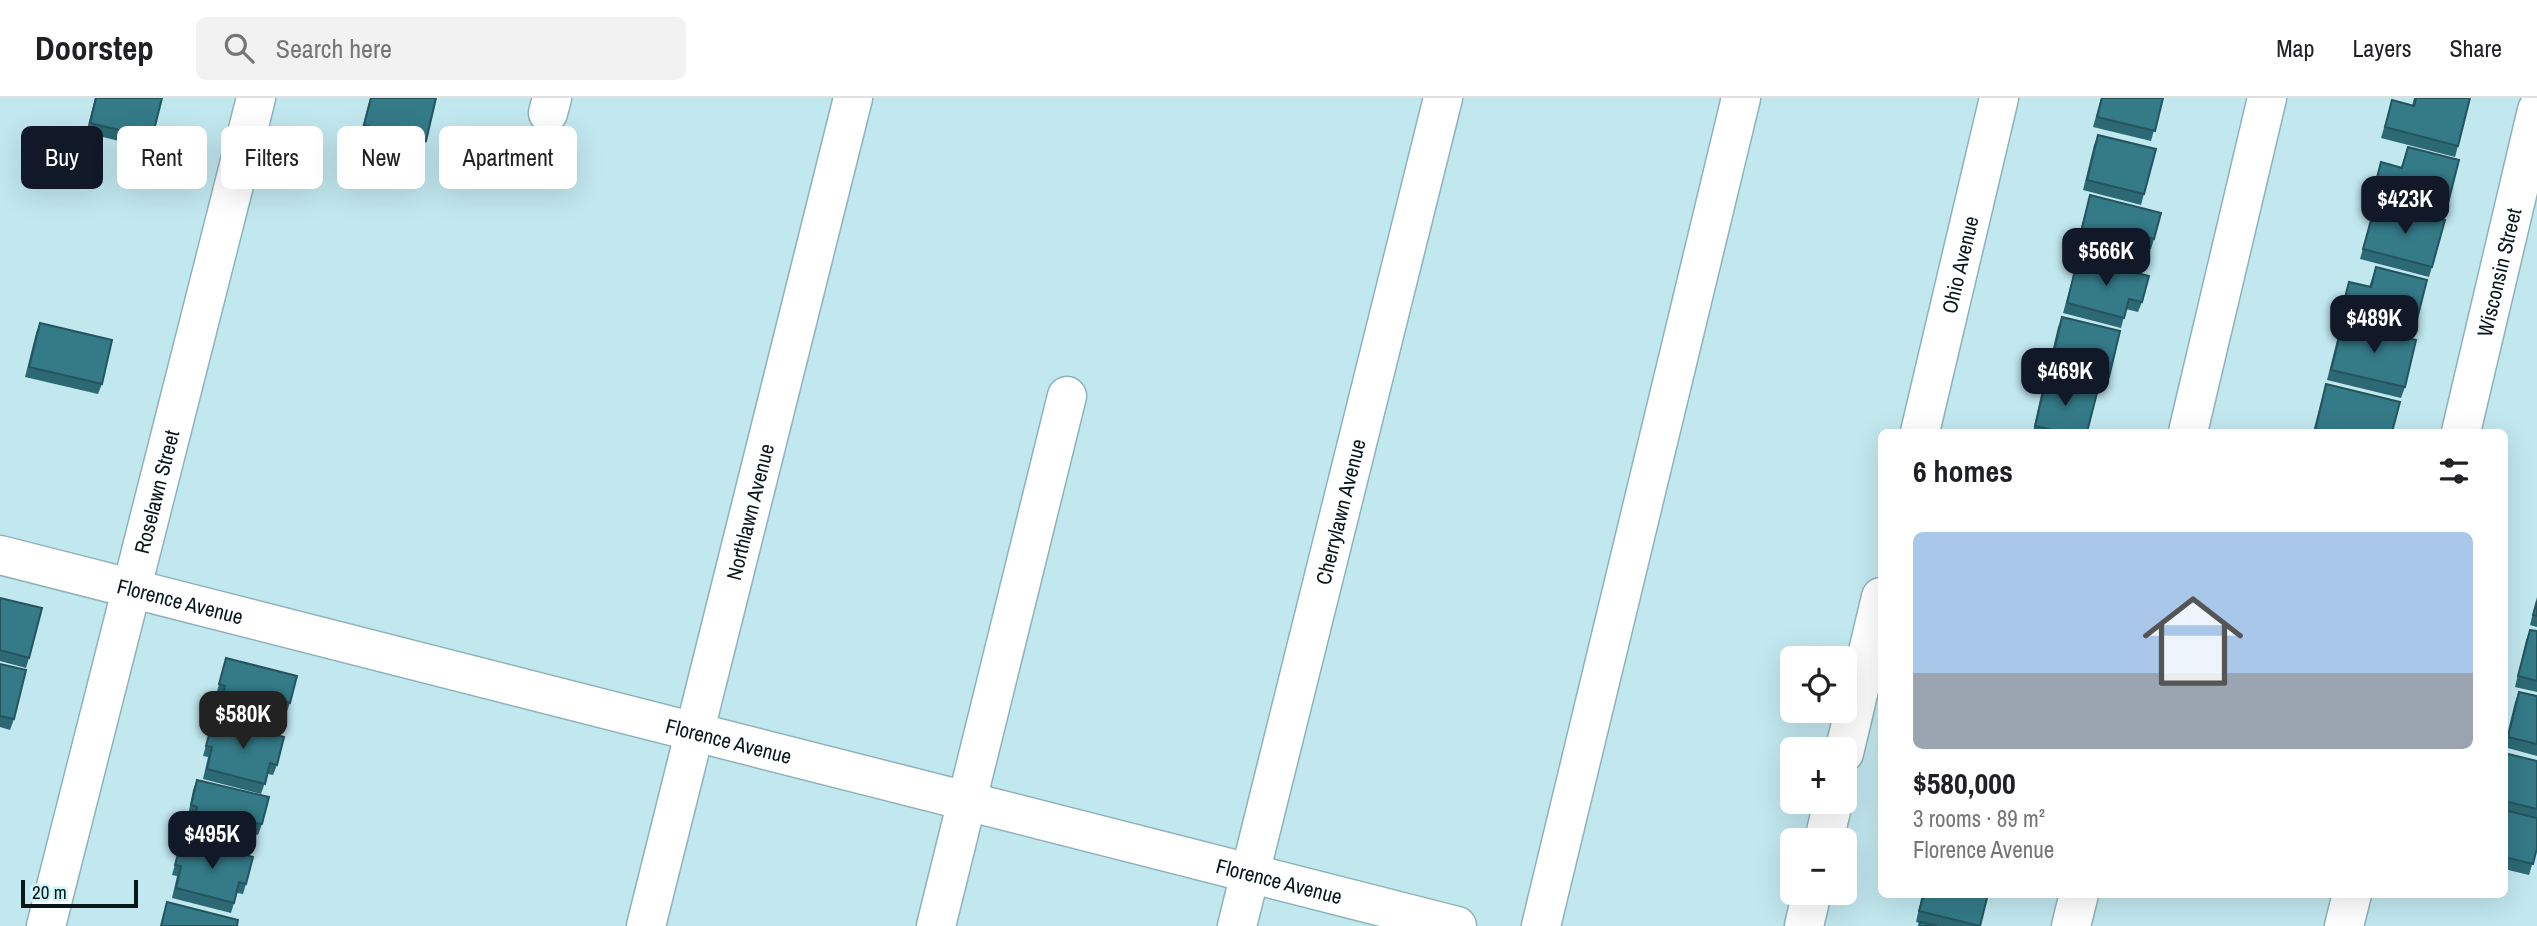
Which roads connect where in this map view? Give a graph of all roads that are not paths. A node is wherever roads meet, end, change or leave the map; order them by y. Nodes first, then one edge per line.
1 (256, 98) edge
2 (853, 98) edge
3 (1443, 98) edge
4 (1741, 98) edge
5 (1999, 98) edge
6 (2267, 98) edge
7 (2537, 110) edge
8 (1067, 397) dead end
9 (1921, 429) edge
10 (2189, 429) edge
11 (2462, 429) edge
12 (0, 555) edge
13 (131, 588) junction
14 (1878, 610) edge
15 (696, 730) junction
16 (1848, 737) edge
17 (965, 800) junction
18 (1251, 873) junction
19 (2078, 898) edge
20 (2351, 898) edge
21 (1809, 905) edge
22 (46, 926) edge
23 (646, 926) edge
24 (936, 926) edge
25 (1237, 926) edge
26 (1457, 926) edge
27 (1541, 926) edge
28 (1804, 926) edge
29 (2071, 926) edge
30 (2344, 926) edge

1 - 13 street, Roselawn Street
2 - 15 street, Northlawn Avenue
3 - 18 street, Cherrylawn Avenue
4 - 27 street
5 - 9 street, Ohio Avenue
6 - 10 street
7 - 11 street, Wisconsin Street
8 - 17 street
12 - 13 street, Florence Avenue
13 - 15 street, Florence Avenue
13 - 22 street, Roselawn Street
14 - 16 street
15 - 17 street, Florence Avenue
15 - 23 street, Northlawn Avenue
17 - 18 street, Florence Avenue
17 - 24 street
18 - 25 street, Cherrylawn Avenue
18 - 26 street, Florence Avenue
19 - 29 street
20 - 30 street
21 - 28 street

